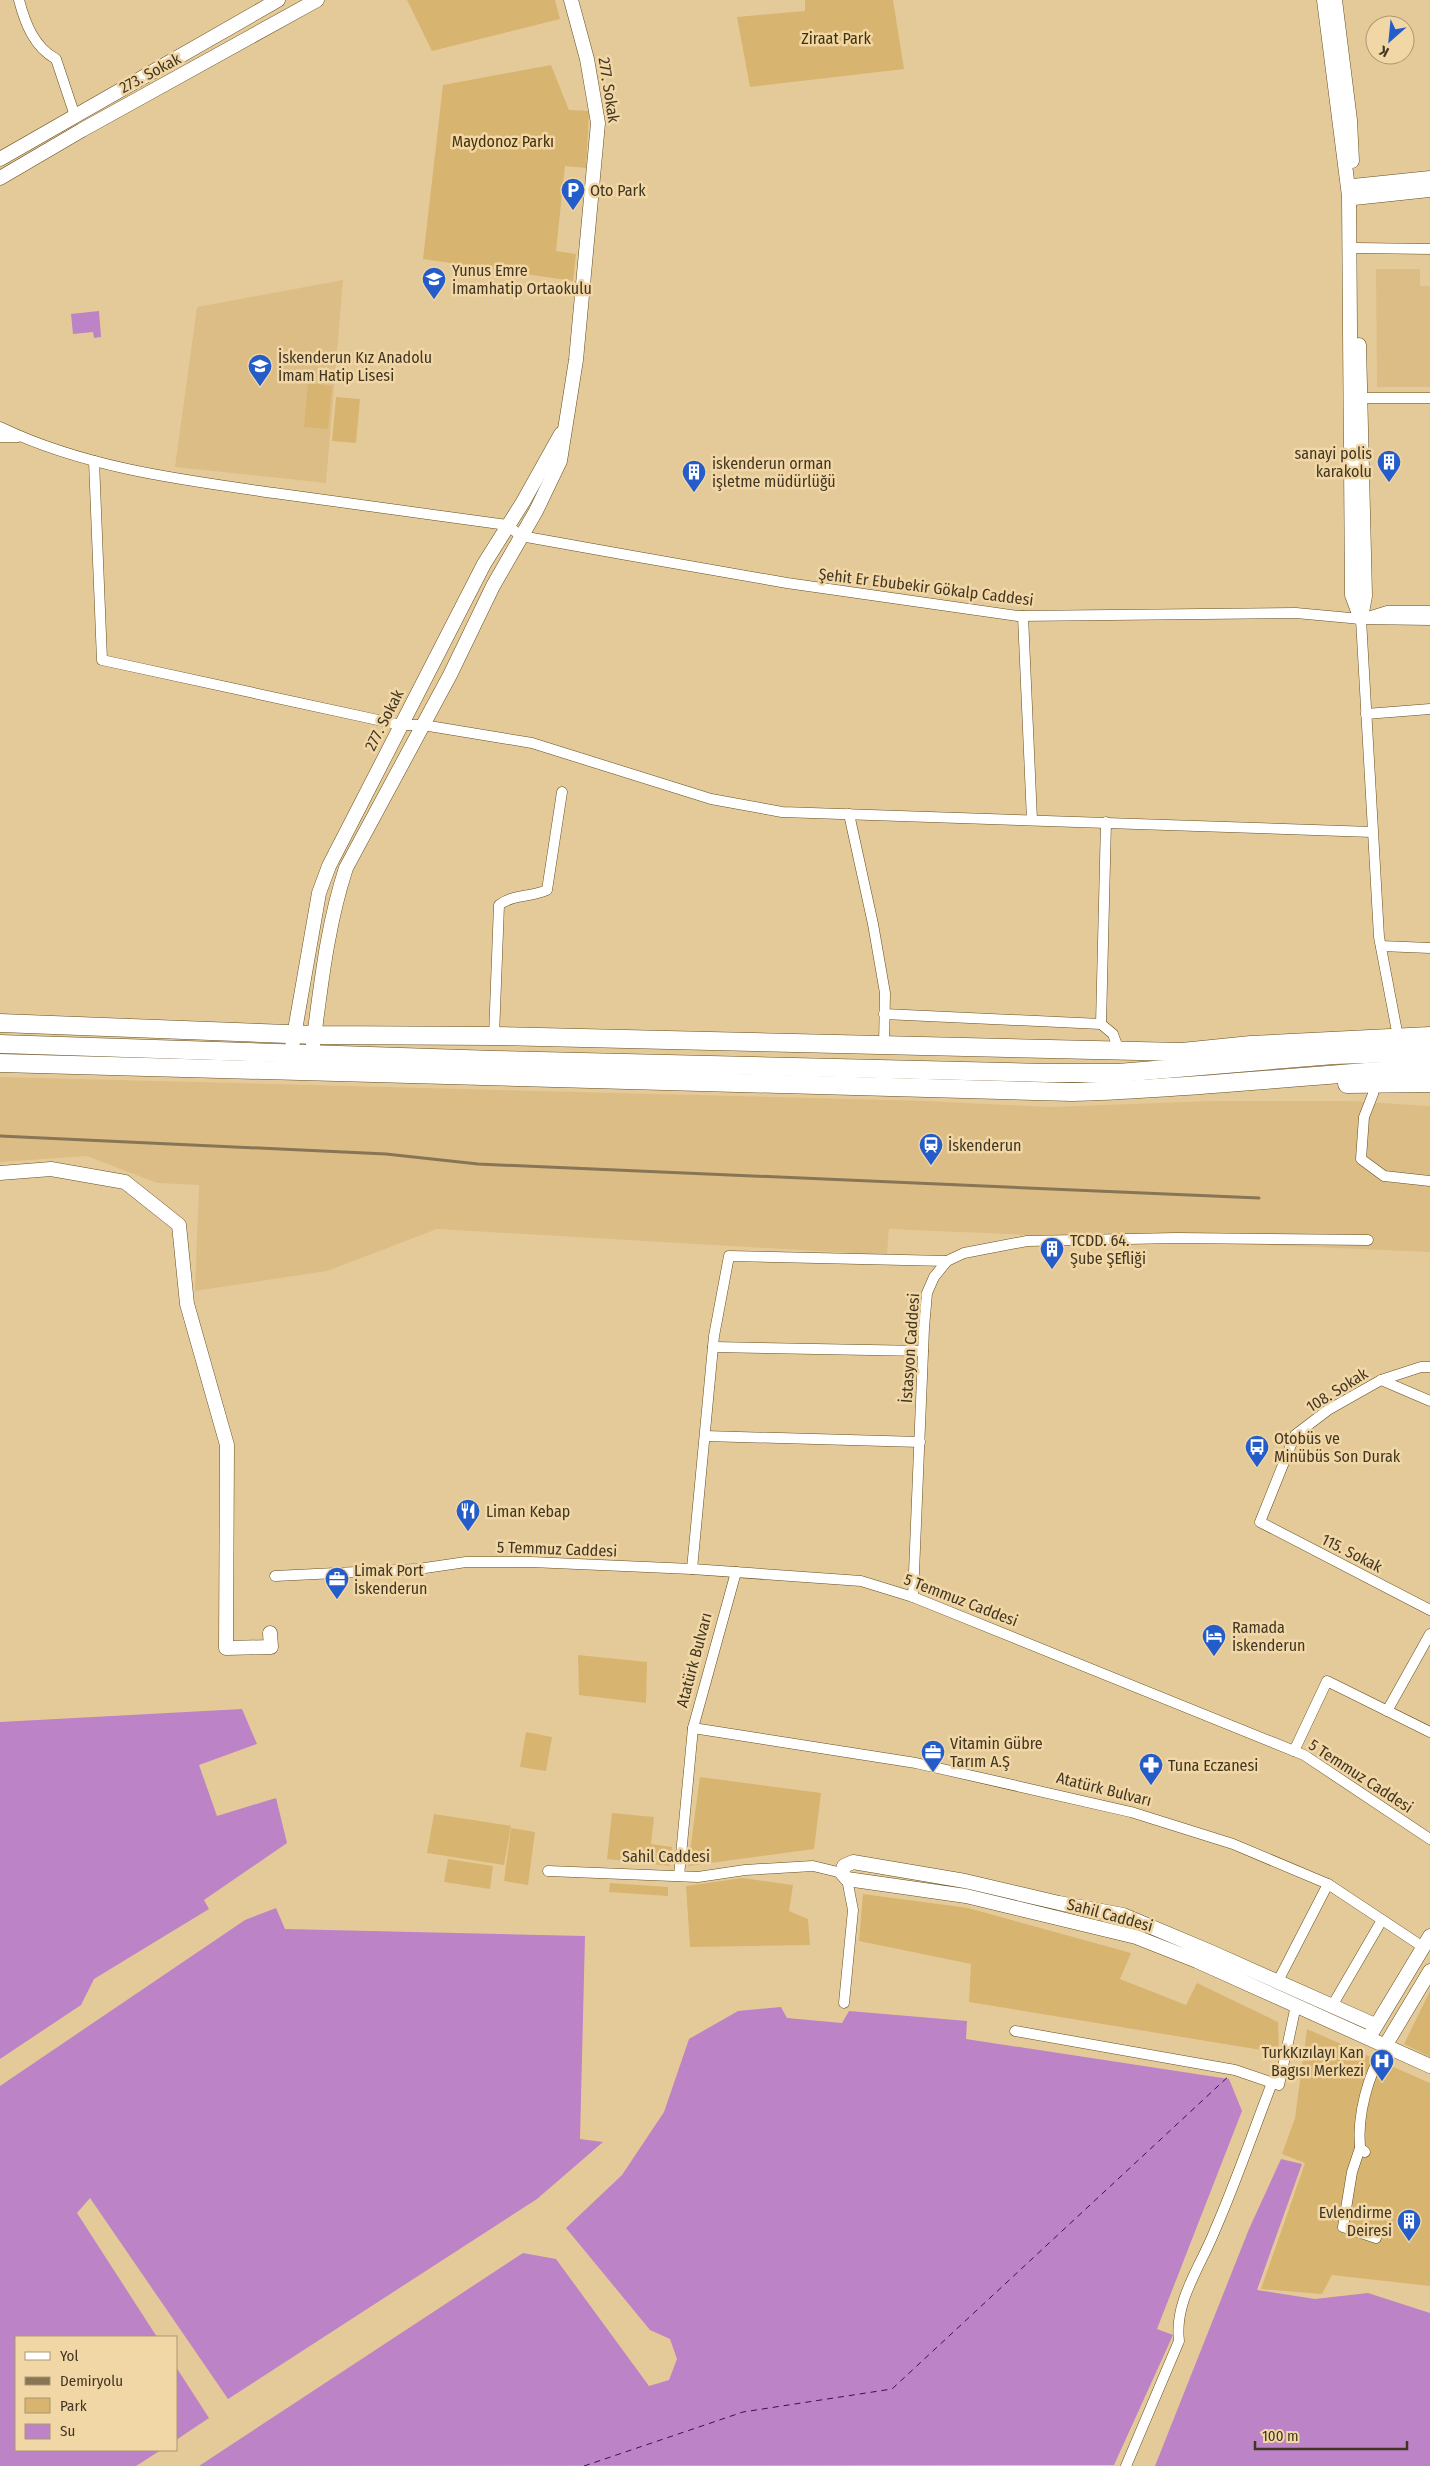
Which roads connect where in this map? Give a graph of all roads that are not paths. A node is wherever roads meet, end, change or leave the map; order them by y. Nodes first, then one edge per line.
1 (18, 0) edge
2 (278, 0) edge
3 (316, 0) edge
4 (571, 0) edge
5 (1324, 0) edge
6 (1335, 0) edge
7 (75, 116) junction
8 (0, 159) edge
9 (0, 178) edge
10 (1430, 178) edge
11 (1430, 190) edge
12 (1354, 192) junction
13 (1357, 248) junction
14 (1430, 249) edge
15 (1361, 398) junction
16 (1430, 398) edge
17 (566, 425) junction
18 (0, 427) edge
19 (0, 437) edge
20 (21, 437) junction
21 (94, 461) junction
22 (506, 525) junction
23 (521, 536) junction
24 (1430, 611) edge
25 (1022, 616) junction
26 (1361, 619) junction
27 (1430, 620) edge
28 (1430, 709) edge
29 (1366, 714) junction
30 (401, 725) junction
31 (422, 725) junction
32 (562, 792) dead end
33 (849, 814) junction
34 (1032, 820) junction
35 (1106, 822) junction
36 (1372, 832) junction
37 (1381, 946) junction
38 (1430, 948) edge
39 (884, 1014) junction
40 (0, 1023) edge
41 (1101, 1024) junction
42 (293, 1034) junction
43 (315, 1035) junction
44 (494, 1036) junction
45 (1430, 1036) edge
46 (1398, 1037) junction
47 (0, 1044) edge
48 (884, 1046) junction
49 (1119, 1051) junction
50 (1430, 1052) edge
51 (291, 1053) junction
52 (312, 1054) junction
53 (0, 1063) edge
54 (1430, 1068) edge
55 (1430, 1083) edge
56 (1194, 1084) junction
57 (1374, 1084) junction
58 (0, 1173) edge
59 (1430, 1181) edge
60 (1368, 1240) dead end
61 (947, 1261) junction
62 (713, 1347) junction
63 (923, 1351) junction
64 (1430, 1367) edge
65 (1381, 1380) junction
66 (1430, 1401) edge
67 (705, 1436) junction
68 (920, 1442) junction
69 (1260, 1522) joint
70 (692, 1569) junction
71 (736, 1572) junction
72 (275, 1576) dead end
73 (913, 1597) junction
74 (1430, 1610) edge
75 (270, 1633) dead end
76 (1430, 1634) edge
77 (1388, 1712) junction
78 (693, 1728) junction
79 (1430, 1732) edge
80 (1294, 1751) junction
81 (1429, 1837) edge
82 (548, 1871) dead end
83 (679, 1876) junction
84 (845, 1876) junction
85 (1328, 1884) junction
86 (1382, 1920) junction
87 (1428, 1946) edge
88 (1430, 1971) edge
89 (1278, 1981) junction
90 (844, 2003) dead end
91 (1296, 2005) junction
92 (1332, 2006) junction
93 (1325, 2019) junction
94 (1376, 2025) junction
95 (1015, 2031) dead end
96 (1368, 2039) junction
97 (1385, 2046) junction
98 (1430, 2066) edge
99 (1272, 2083) junction
100 (1376, 2238) dead end
101 (1126, 2466) edge

1 - 7 street
2 - 7 street, 273. Sokak
3 - 9 street, 273. Sokak
4 - 17 street, 277. Sokak
5 - 26 street
6 - 12 street
7 - 8 street, 273. Sokak
10 - 12 street
11 - 12 street
12 - 13 street
13 - 14 street
13 - 15 street
15 - 16 street
15 - 26 street
17 - 22 street, 277. Sokak
17 - 23 street, 277. Sokak
18 - 20 street
19 - 20 street
20 - 21 street
21 - 22 street
21 - 30 street
22 - 23 street
22 - 30 street, 277. Sokak
23 - 25 street, Şehit Er Ebubekir Gökalp Caddesi
23 - 31 street, 277. Sokak
24 - 26 street, Şehit Er Ebubekir Gökalp Caddesi
25 - 26 street, Şehit Er Ebubekir Gökalp Caddesi
25 - 34 street
26 - 27 street, Şehit Er Ebubekir Gökalp Caddesi
26 - 29 street
28 - 29 street
29 - 36 street
30 - 31 street
30 - 42 street, 277. Sokak
31 - 33 street
31 - 43 street, 277. Sokak
32 - 44 street
33 - 34 street
33 - 39 street
34 - 35 street
35 - 36 street
35 - 41 street
36 - 37 street
37 - 38 street
37 - 46 street
39 - 41 street
39 - 48 street
40 - 42 highway
41 - 49 street
42 - 43 highway
42 - 51 street, 277. Sokak
43 - 44 highway
43 - 52 street, 277. Sokak
44 - 48 highway
45 - 46 highway
46 - 49 highway
47 - 51 highway
48 - 49 highway
50 - 52 highway
51 - 52 highway
53 - 56 highway
54 - 56 highway
55 - 57 highway
56 - 57 highway
57 - 59 street
58 - 75 street
60 - 61 street
61 - 62 street
61 - 63 street, İstasyon Caddesi
62 - 63 street
62 - 67 street
63 - 68 street, İstasyon Caddesi
64 - 65 street, 108. Sokak
65 - 66 street
65 - 69 street, 108. Sokak
67 - 68 street
67 - 70 street
68 - 73 street, İstasyon Caddesi
69 - 74 street, 115. Sokak
70 - 71 street, 5 Temmuz Caddesi
70 - 72 street, 5 Temmuz Caddesi
71 - 73 street, 5 Temmuz Caddesi
71 - 78 street, Atatürk Bulvarı
73 - 80 street, 5 Temmuz Caddesi
76 - 77 street
77 - 79 street
77 - 80 street
78 - 83 street
78 - 85 street, Atatürk Bulvarı
80 - 81 street, 5 Temmuz Caddesi
82 - 83 street, Sahil Caddesi
83 - 84 street, Sahil Caddesi
84 - 89 street, Sahil Caddesi
84 - 90 street
84 - 91 street, Sahil Caddesi
85 - 86 street, Atatürk Bulvarı
85 - 89 street
86 - 87 street, Atatürk Bulvarı
86 - 92 street
87 - 94 street
88 - 97 street
89 - 92 street, Sahil Caddesi
91 - 93 street, Sahil Caddesi
91 - 99 street
92 - 93 street
92 - 94 street, Sahil Caddesi
93 - 96 street, Sahil Caddesi
94 - 96 street
95 - 99 street
96 - 97 street, Sahil Caddesi
97 - 98 street
97 - 100 street
99 - 101 street

